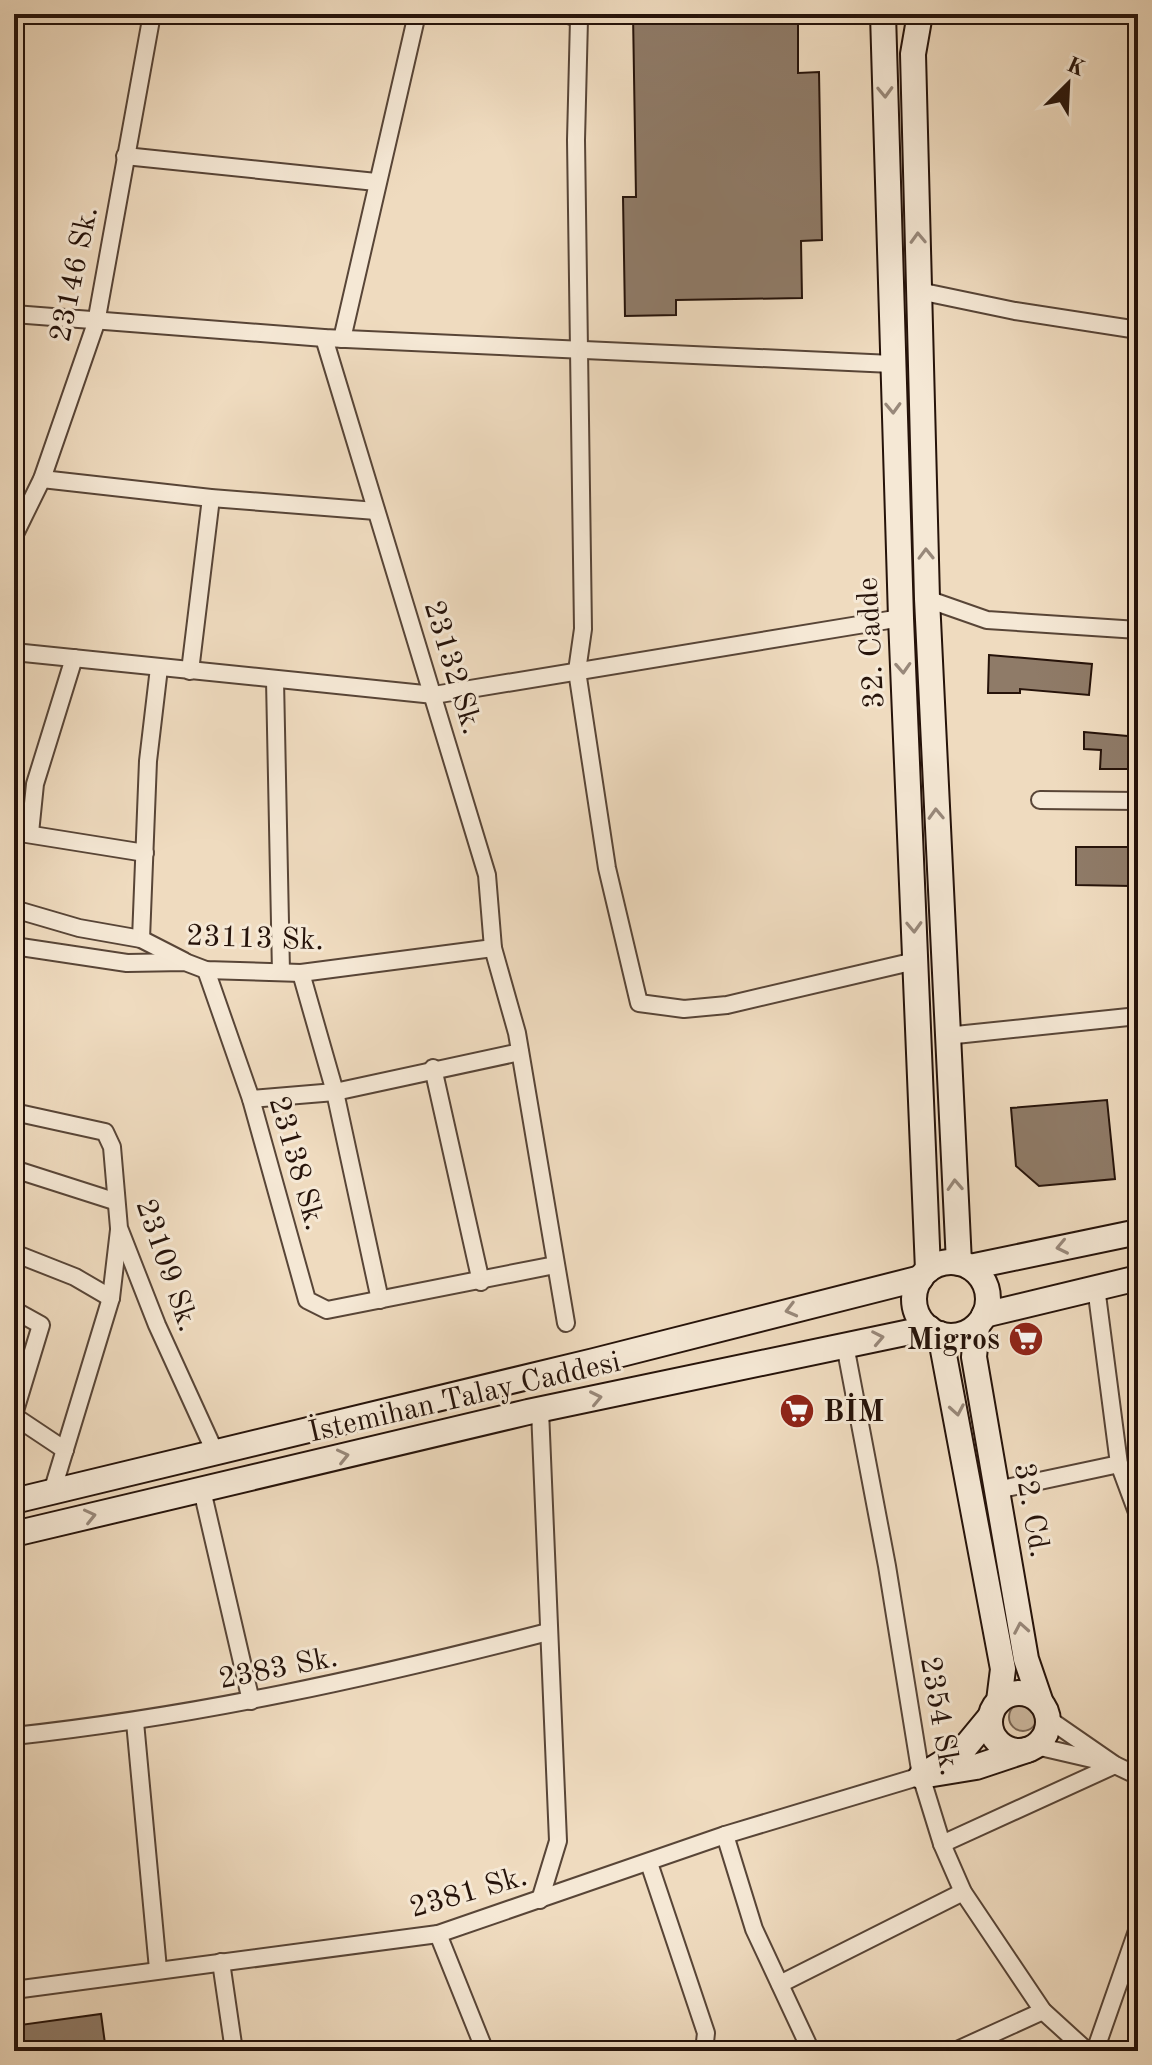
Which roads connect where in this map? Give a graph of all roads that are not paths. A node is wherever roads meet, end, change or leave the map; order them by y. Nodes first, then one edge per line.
1 (152, 14) edge
2 (417, 14) edge
3 (566, 14) edge
4 (883, 14) edge
5 (907, 14) edge
6 (920, 14) edge
7 (913, 54) junction
8 (125, 156) junction
9 (376, 182) junction
10 (919, 291) junction
11 (14, 314) edge
12 (96, 323) junction
13 (1137, 326) edge
14 (333, 338) junction
15 (578, 347) junction
16 (892, 364) junction
17 (42, 479) junction
18 (211, 498) junction
19 (376, 511) junction
20 (14, 536) edge
21 (927, 599) junction
22 (901, 618) junction
23 (1138, 630) edge
24 (14, 652) edge
25 (74, 658) junction
26 (159, 668) junction
27 (190, 671) junction
28 (577, 671) junction
29 (275, 680) junction
30 (434, 695) junction
31 (1040, 800) dead end
32 (1138, 801) edge
33 (22, 833) edge
34 (145, 853) junction
35 (14, 909) edge
36 (141, 939) junction
37 (14, 946) edge
38 (493, 948) junction
39 (915, 961) junction
40 (185, 962) junction
41 (206, 970) junction
42 (281, 972) junction
43 (301, 973) junction
44 (1138, 1016) edge
45 (946, 1036) junction
46 (520, 1052) junction
47 (433, 1068) junction
48 (335, 1092) junction
49 (251, 1099) junction
50 (14, 1112) edge
51 (14, 1169) edge
52 (114, 1201) junction
53 (119, 1228) junction
54 (1138, 1232) edge
55 (14, 1253) edge
56 (555, 1265) junction
57 (964, 1265) junction
58 (925, 1274) junction
59 (1138, 1278) edge
60 (481, 1282) junction
61 (1096, 1287) junction
62 (111, 1298) junction
63 (380, 1300) junction
64 (14, 1310) edge
65 (980, 1320) junction
66 (566, 1323) dead end
67 (935, 1331) junction
68 (845, 1345) junction
69 (540, 1410) junction
70 (14, 1415) edge
71 (65, 1450) junction
72 (215, 1452) junction
73 (1119, 1464) junction
74 (202, 1490) junction
75 (997, 1490) junction
76 (52, 1492) junction
77 (14, 1501) edge
78 (1138, 1515) edge
79 (14, 1534) edge
80 (548, 1632) junction
81 (251, 1701) junction
82 (995, 1709) junction
83 (1044, 1710) junction
84 (135, 1722) junction
85 (14, 1736) edge
86 (1031, 1748) junction
87 (1115, 1765) junction
88 (921, 1776) junction
89 (1138, 1776) edge
90 (725, 1835) junction
91 (942, 1844) junction
92 (649, 1863) junction
93 (963, 1892) junction
94 (540, 1900) junction
95 (1138, 1928) edge
96 (438, 1934) junction
97 (221, 1962) junction
98 (158, 1969) junction
99 (780, 1984) junction
100 (14, 1990) edge
101 (1043, 2011) junction
102 (234, 2051) edge
103 (485, 2051) edge
104 (704, 2051) edge
105 (811, 2051) edge
106 (955, 2051) edge
107 (1087, 2051) edge
108 (1095, 2051) edge

1 - 8 street, 23146 Sk.
2 - 9 street
3 - 15 street
4 -> 16 main road, 32. Cadde
5 - 7 main road
6 - 7 main road, 32. Cadde
10 -> 7 main road, 32. Cadde
8 - 9 street
8 - 12 street, 23146 Sk.
9 - 14 street
10 - 13 street
21 -> 10 main road, 32. Cadde
11 - 12 street
12 - 14 street
12 - 17 street, 23146 Sk.
14 - 15 street
14 - 19 street, 23132 Sk.
15 - 16 street
15 - 28 street
16 -> 22 main road, 32. Cadde
17 - 18 street
17 - 20 street, 23146 Sk.
18 - 19 street
18 - 27 street
19 - 30 street, 23132 Sk.
21 - 23 street
45 -> 21 main road, 32. Cadde
22 - 28 street
22 -> 39 main road, 32. Cadde
24 - 25 street
25 - 26 street
25 - 33 street
26 - 27 street
26 - 34 street
27 - 29 street
28 - 30 street
28 - 39 street
29 - 30 street
29 - 42 street
30 - 38 street, 23132 Sk.
31 - 32 street
33 - 34 street
34 - 36 street
35 - 36 street
36 - 40 street
37 - 40 street, 23113 Sk.
38 - 43 street, 23113 Sk.
38 - 46 street, 23132 Sk.
39 - 58 main road, 32. Cadde
40 - 41 street, 23113 Sk.
41 - 42 street, 23113 Sk.
41 - 49 street, 23138 Sk.
42 - 43 street, 23113 Sk.
43 - 48 street
44 - 45 street
57 -> 45 main road, 32. Cadde
46 - 47 street
46 - 56 street, 23132 Sk.
47 - 48 street
47 - 60 street
48 - 49 street
48 - 63 street
49 - 63 street, 23138 Sk.
50 - 52 street, 23109 Sk.
51 - 52 street
52 - 53 street, 23109 Sk.
53 - 62 street
53 - 72 street, 23109 Sk.
54 -> 57 main road
55 - 62 street
56 - 60 street, 23138 Sk.
56 - 66 street, 23132 Sk.
57 - 58 main road
57 - 65 main road
58 - 67 main road
58 -> 72 main road, İstemihan Talay Caddesi
59 - 61 main road
60 - 63 street, 23138 Sk.
61 - 65 main road
61 - 73 street
62 - 71 street
64 - 70 street
65 - 67 main road
65 - 75 main road, 32. Cd.
68 -> 67 main road, İstemihan Talay Caddesi
67 -> 82 main road, 32. Cd.
69 -> 68 main road, İstemihan Talay Caddesi
68 - 88 street, 2354 Sk.
74 -> 69 main road, İstemihan Talay Caddesi
69 - 80 street
70 - 71 street
71 - 76 street
72 - 76 main road, İstemihan Talay Caddesi
73 - 75 street
73 - 78 street
79 -> 74 main road, İstemihan Talay Caddesi
74 - 81 street
83 -> 75 main road, 32. Cd.
76 - 77 main road, İstemihan Talay Caddesi
80 - 81 street, 2383 Sk.
80 - 94 street
81 - 84 street, 2383 Sk.
82 - 83 main road
82 - 86 main road
82 - 88 main road
83 - 86 main road
83 - 87 street
84 - 85 street, 2383 Sk.
84 - 98 street
86 - 87 street
86 - 88 main road
87 - 89 street
87 - 91 street
88 - 90 street, 2381 Sk.
88 - 91 street, 2354 Sk.
90 - 92 street, 2381 Sk.
90 - 99 street
91 - 93 street, 2354 Sk.
92 - 94 street, 2381 Sk.
92 - 104 street
93 - 99 street
93 - 101 street, 2354 Sk.
94 - 96 street, 2381 Sk.
95 - 108 street
96 - 97 street, 2381 Sk.
96 - 103 street
97 - 98 street, 2381 Sk.
97 - 102 street
98 - 100 street, 2381 Sk.
99 - 105 street
101 - 106 street
101 - 107 street, 2354 Sk.

